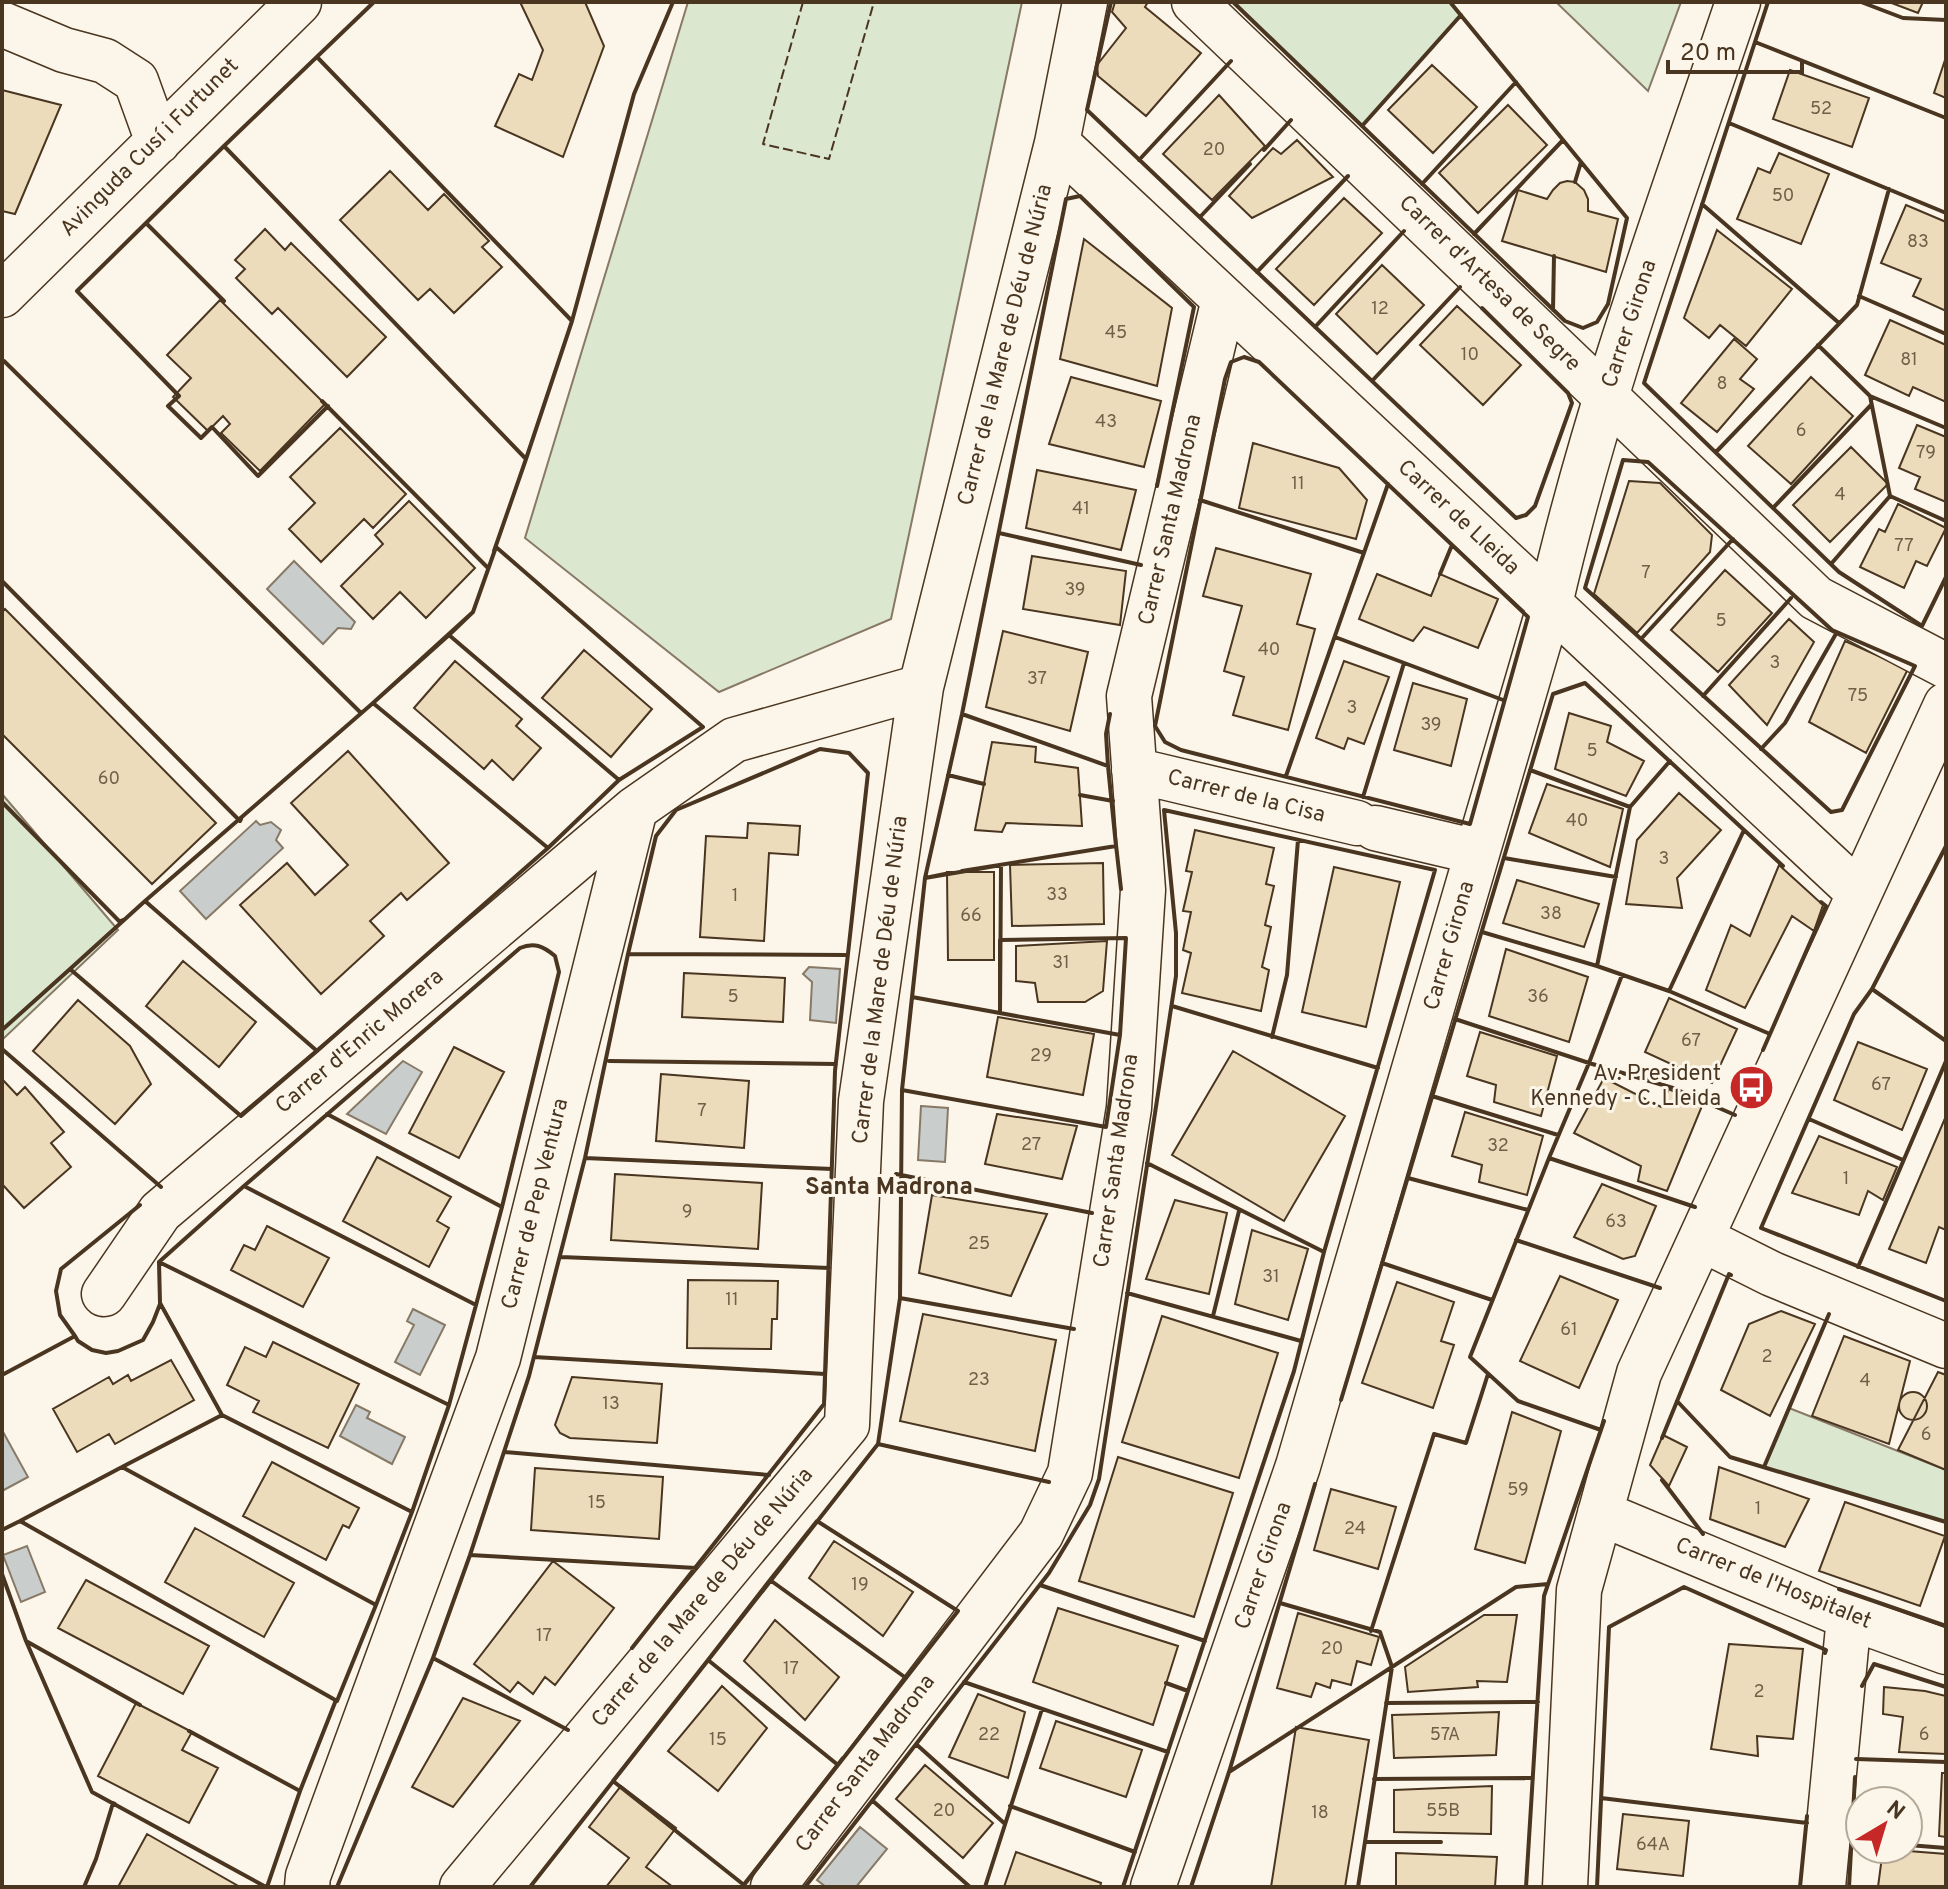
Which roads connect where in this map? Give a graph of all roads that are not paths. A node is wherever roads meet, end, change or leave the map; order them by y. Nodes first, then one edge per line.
1 (1085, 2) edge
2 (1194, 2) edge
3 (1738, 2) edge
4 (273, 10) edge
5 (2, 24) edge
6 (158, 142) junction
7 (1057, 143) junction
8 (2, 295) edge
9 (1224, 299) junction
10 (1606, 397) junction
11 (1550, 604) junction
12 (1946, 666) edge
13 (921, 687) junction
14 (1946, 705) edge
15 (1134, 770) junction
16 (635, 809) junction
17 (1477, 852) junction
18 (1859, 893) junction
19 (1702, 1239) junction
20 (104, 1294) dead end
21 (1946, 1346) edge
22 (1600, 1513) junction
23 (1849, 1617) junction
24 (1946, 1652) edge
25 (307, 1887) edge
26 (462, 1887) edge
27 (773, 1887) edge
28 (1153, 1887) edge
29 (1565, 1887) edge
30 (1823, 1887) edge

1 - 7 street, Carrer de la Mare de Déu de Núria
2 - 10 street, Carrer d'Artesa de Segre
3 - 10 street, Carrer Girona
4 - 6 street, Avinguda Cusí i Furtunet
5 - 6 street
6 - 8 street, Avinguda Cusí i Furtunet
7 - 9 street, Carrer de Lleida
7 - 13 street, Carrer de la Mare de Déu de Núria
9 - 11 street, Carrer de Lleida
9 - 15 street, Carrer Santa Madrona
10 - 11 street, Carrer Girona
10 - 12 street, Carrer d'Artesa de Segre
11 - 17 street, Carrer Girona
11 - 18 street, Carrer de Lleida
13 - 16 street
13 - 26 street, Carrer de la Mare de Déu de Núria
14 - 18 street
15 - 17 street, Carrer de la Cisa
15 - 27 street, Carrer Santa Madrona
16 - 20 street, Carrer d'Enric Morera
16 - 25 street, Carrer de Pep Ventura
17 - 28 street, Carrer Girona
18 - 19 street
19 - 21 street
19 - 22 street
22 - 23 street, Carrer de l'Hospitalet
22 - 29 street
23 - 24 street, Carrer de l'Hospitalet
23 - 30 street

